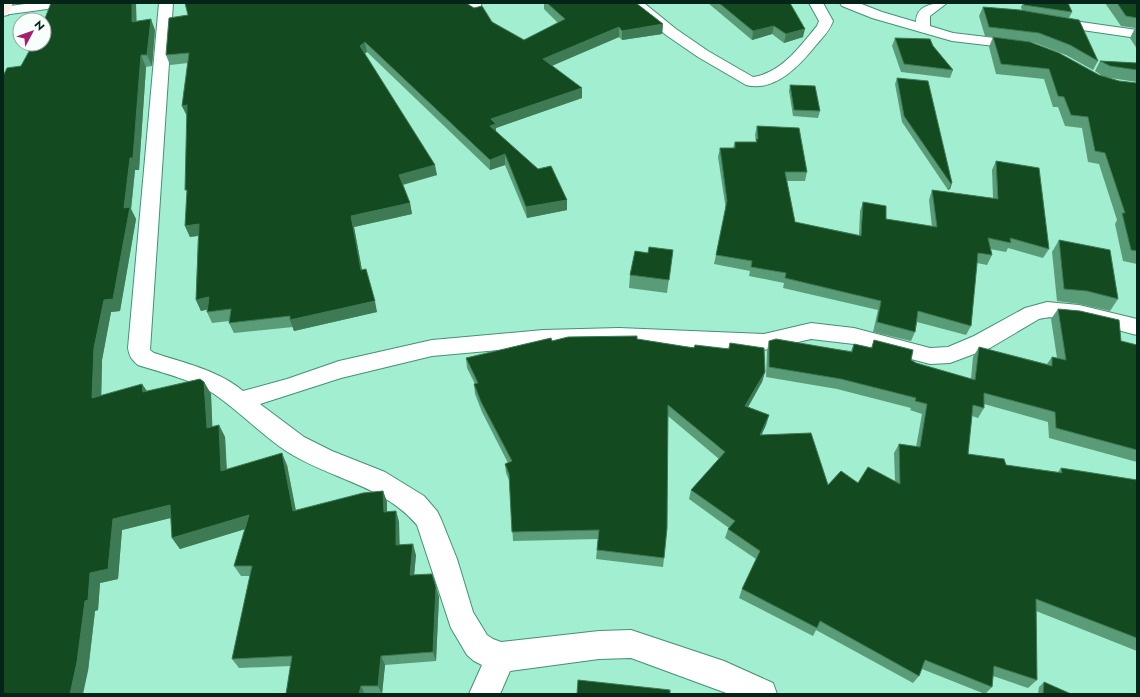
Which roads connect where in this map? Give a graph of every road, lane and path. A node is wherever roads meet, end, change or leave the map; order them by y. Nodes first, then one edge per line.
1 (6, 3) edge
2 (62, 3) edge
3 (166, 3) edge
4 (636, 3) edge
5 (816, 3) edge
6 (847, 3) edge
7 (940, 3) edge
8 (3, 11) edge
9 (1043, 20) edge
10 (923, 28) junction
11 (1137, 34) edge
12 (1034, 49) edge
13 (1137, 327) edge
14 (239, 401) junction
15 (501, 657) junction
16 (484, 694) edge
17 (762, 694) edge

1 - 8 main road
2 - 8 street
3 - 14 street
4 - 5 street
6 - 10 street
7 - 10 street
9 - 11 street
10 - 12 street
13 - 14 street
14 - 15 street
15 - 16 street
15 - 17 street

